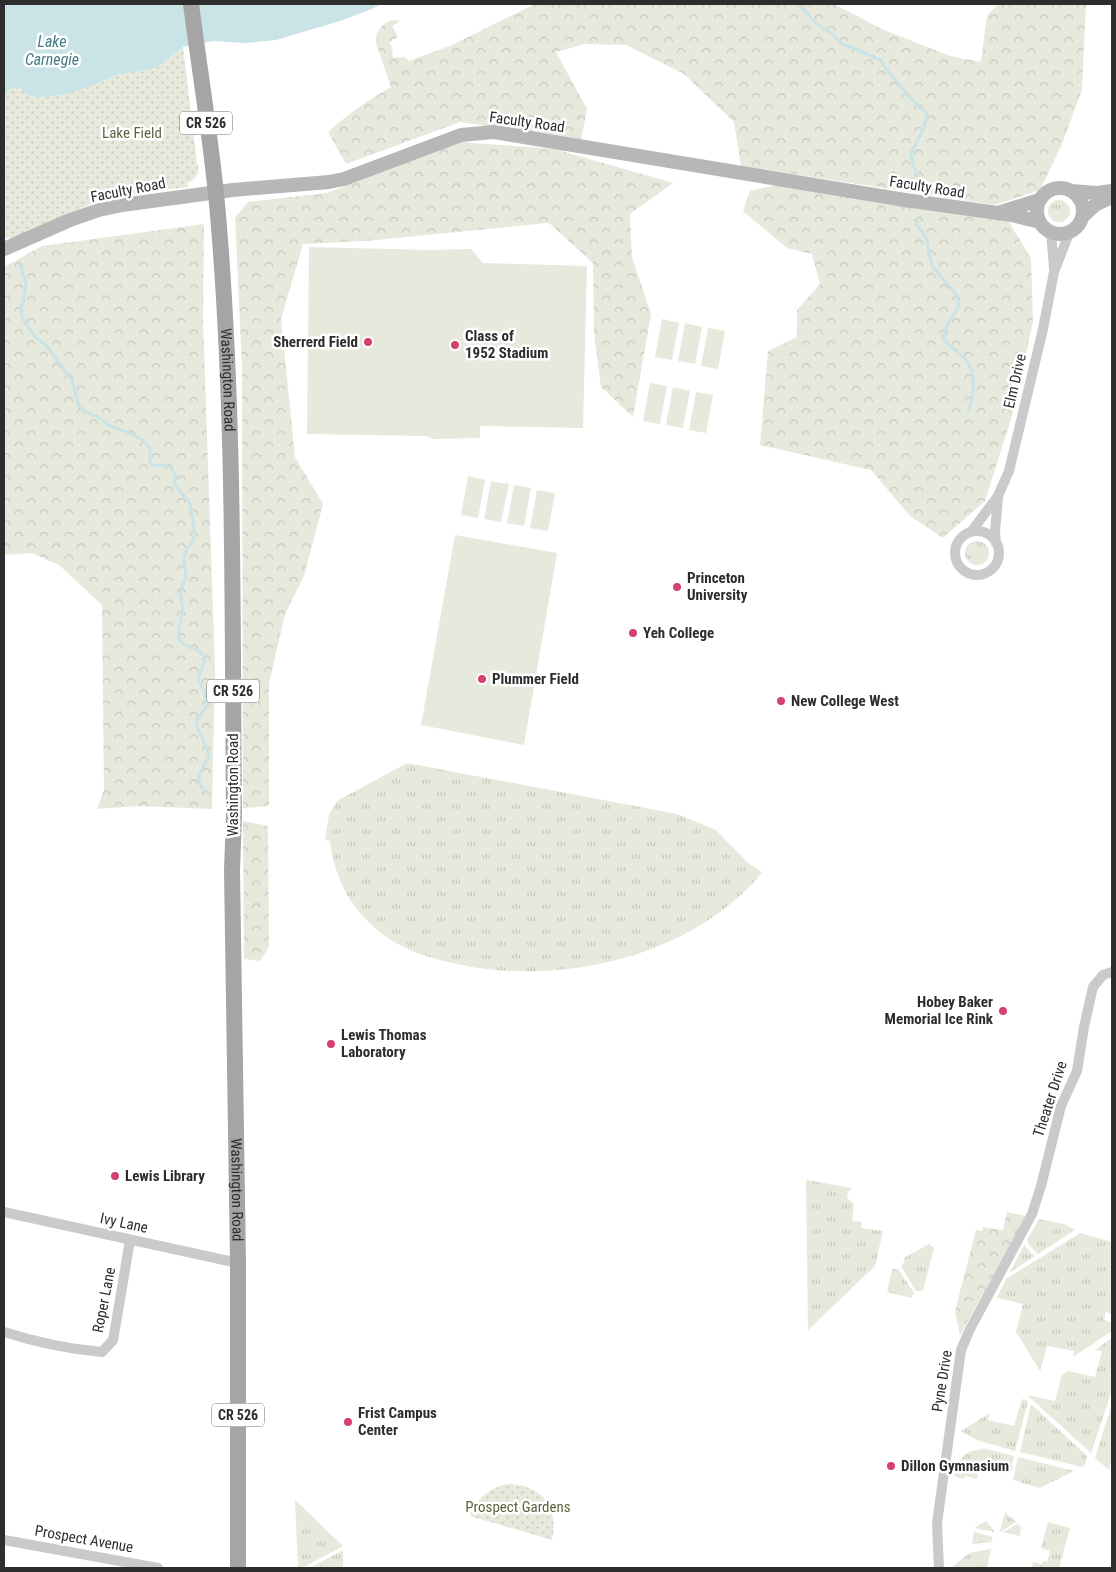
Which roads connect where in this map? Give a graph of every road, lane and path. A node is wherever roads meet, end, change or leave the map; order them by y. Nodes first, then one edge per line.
1 (190, 4) edge
2 (1072, 191) junction
3 (1112, 191) edge
4 (216, 192) junction
5 (1112, 197) edge
6 (1039, 200) junction
7 (998, 213) junction
8 (1082, 217) junction
9 (1040, 222) junction
10 (1070, 231) junction
11 (1051, 232) junction
12 (4, 249) edge
13 (1054, 272) junction
14 (998, 496) junction
15 (971, 532) junction
16 (996, 543) junction
17 (1112, 972) edge
18 (4, 1212) edge
19 (1032, 1214) joint
20 (130, 1240) junction
21 (238, 1263) junction
22 (4, 1332) edge
23 (4, 1540) edge
24 (158, 1568) edge
25 (238, 1568) edge
26 (939, 1568) edge

1 - 4 main road, Washington Road / CR 526
2 - 3 street
2 - 6 street
2 - 8 street
4 - 7 street, Faculty Road
4 - 12 street, Faculty Road
4 - 21 main road, Washington Road / CR 526
5 - 8 street
6 - 7 street, Faculty Road
6 - 9 street
7 - 9 street, Faculty Road
8 - 10 street
9 - 11 street
10 - 11 street
10 - 13 street, Elm Drive
11 - 13 street, Elm Drive
13 - 14 street, Elm Drive
14 - 15 street, Elm Drive
14 - 16 street, Elm Drive
15 - 16 street
15 - 16 street
17 - 19 street, Theater Drive
18 - 20 street, Ivy Lane
19 - 26 street, Pyne Drive
20 - 21 street, Ivy Lane
20 - 22 street, Roper Lane
21 - 25 main road, Washington Road / CR 526
23 - 24 street, Prospect Avenue

